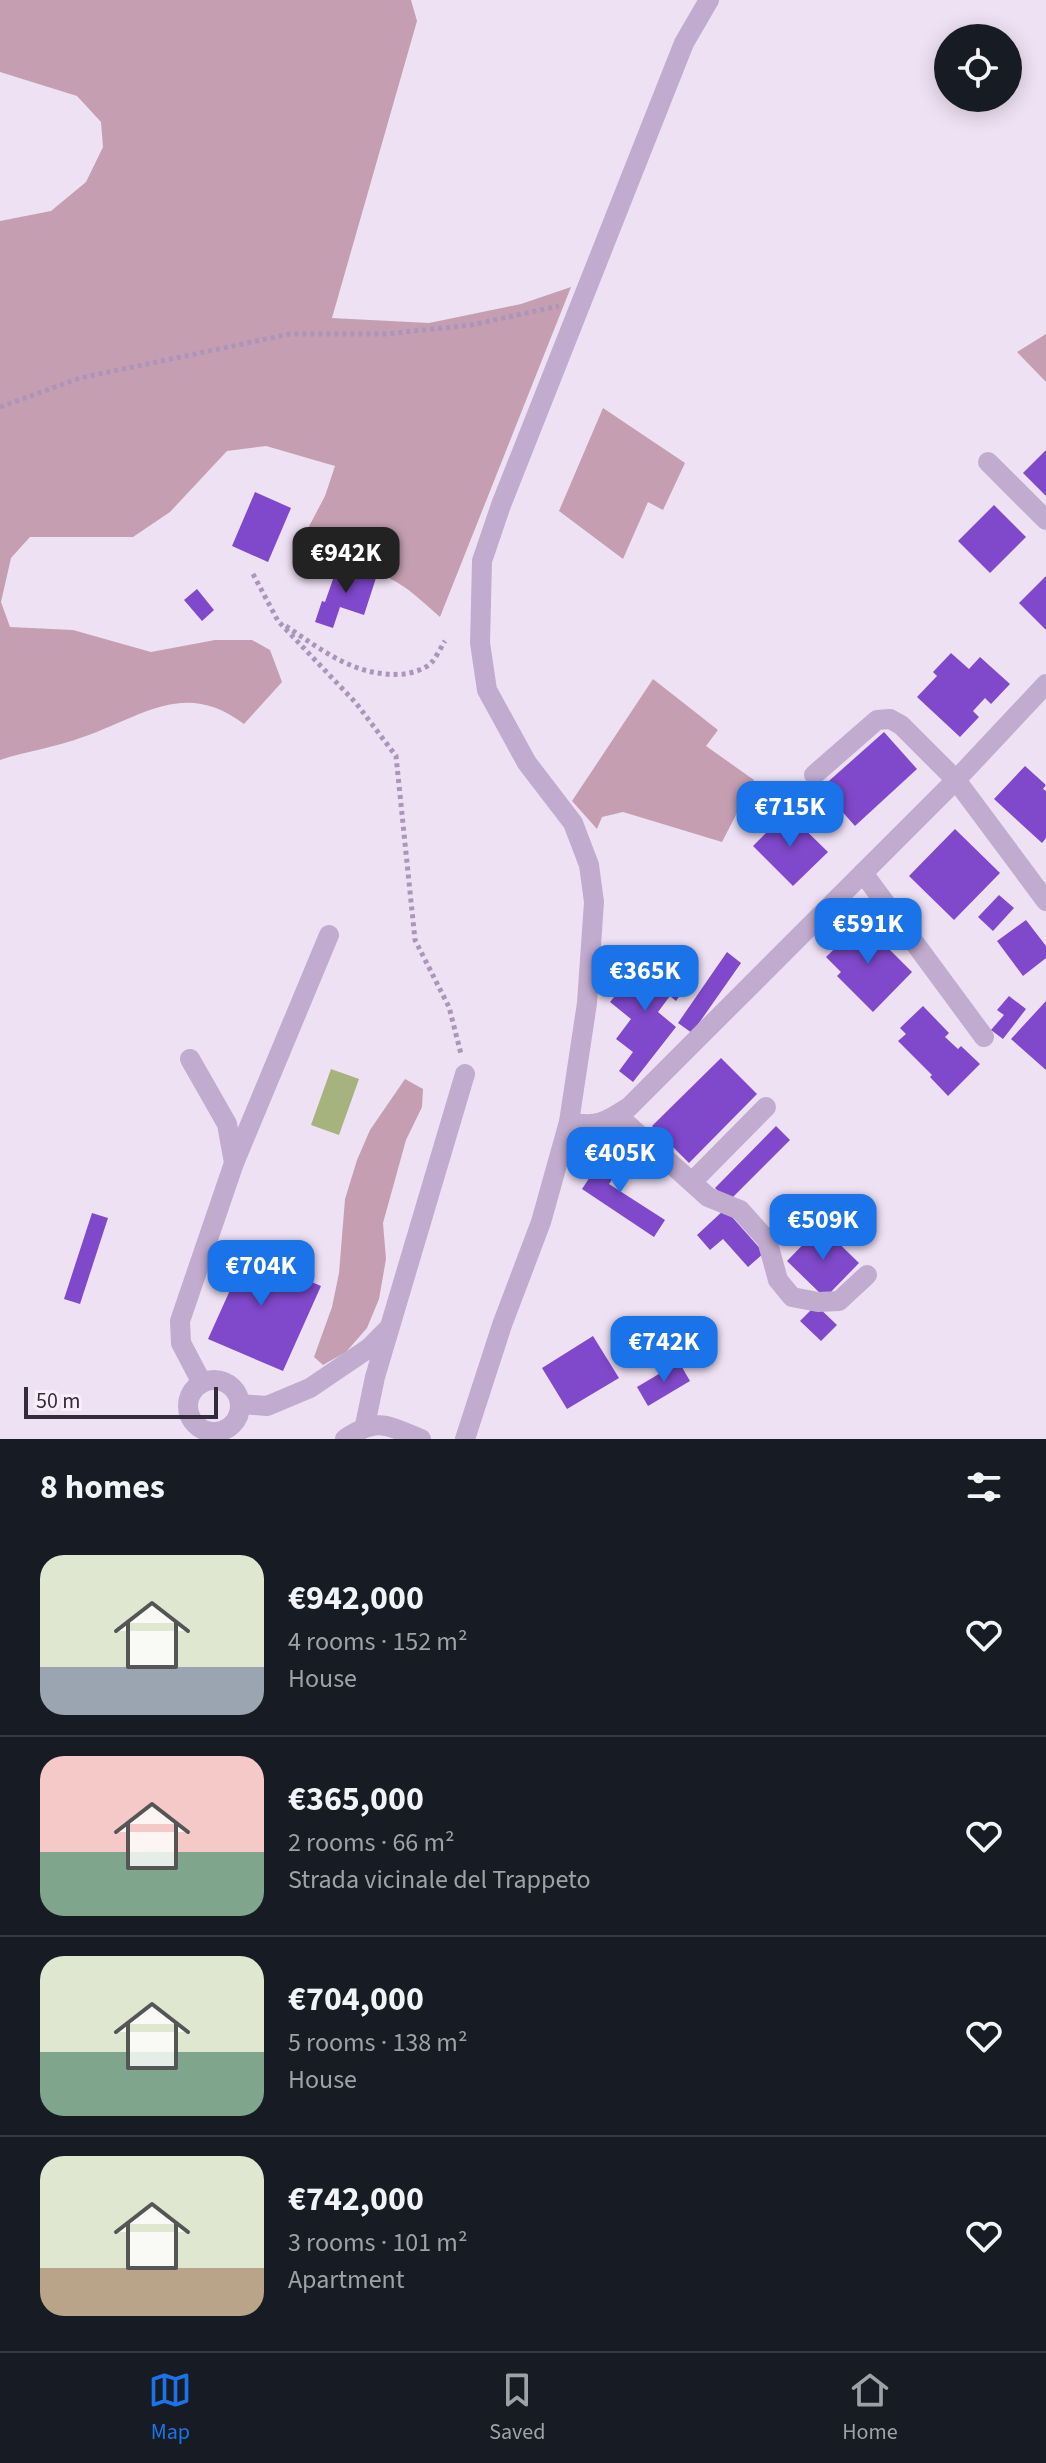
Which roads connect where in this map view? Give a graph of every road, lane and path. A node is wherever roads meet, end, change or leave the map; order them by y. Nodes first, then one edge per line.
1 (709, 0) edge
2 (582, 300) junction
3 (0, 407) edge
4 (988, 462) dead end
5 (1046, 520) edge
6 (253, 574) dead end
7 (278, 621) junction
8 (445, 641) dead end
9 (1046, 684) edge
10 (814, 775) dead end
11 (956, 780) junction
12 (863, 873) junction
13 (1046, 901) edge
14 (329, 935) dead end
15 (984, 1037) dead end
16 (190, 1059) dead end
17 (465, 1074) joint
18 (766, 1107) dead end
19 (617, 1115) junction
20 (569, 1122) junction
21 (234, 1163) junction
22 (692, 1182) junction
23 (867, 1275) dead end
24 (390, 1327) junction
25 (202, 1383) junction
26 (240, 1404) junction
27 (365, 1425) junction
28 (208, 1436) edge
29 (345, 1439) edge
30 (421, 1439) edge
31 (465, 1439) edge

1 - 2 street
2 - 3 path
2 - 20 street
4 - 5 street
6 - 7 path
7 - 8 path
7 - 17 path
9 - 11 street
10 - 11 street
11 - 12 street
11 - 13 street
12 - 15 street
12 - 19 street
14 - 21 street
16 - 21 street
17 - 24 street
18 - 22 street
19 - 20 street
19 - 22 street
20 - 31 street
21 - 25 street
22 - 23 street
24 - 26 street
24 - 27 street
25 - 26 street
25 - 28 street
26 - 28 street
27 - 29 street
27 - 30 street

